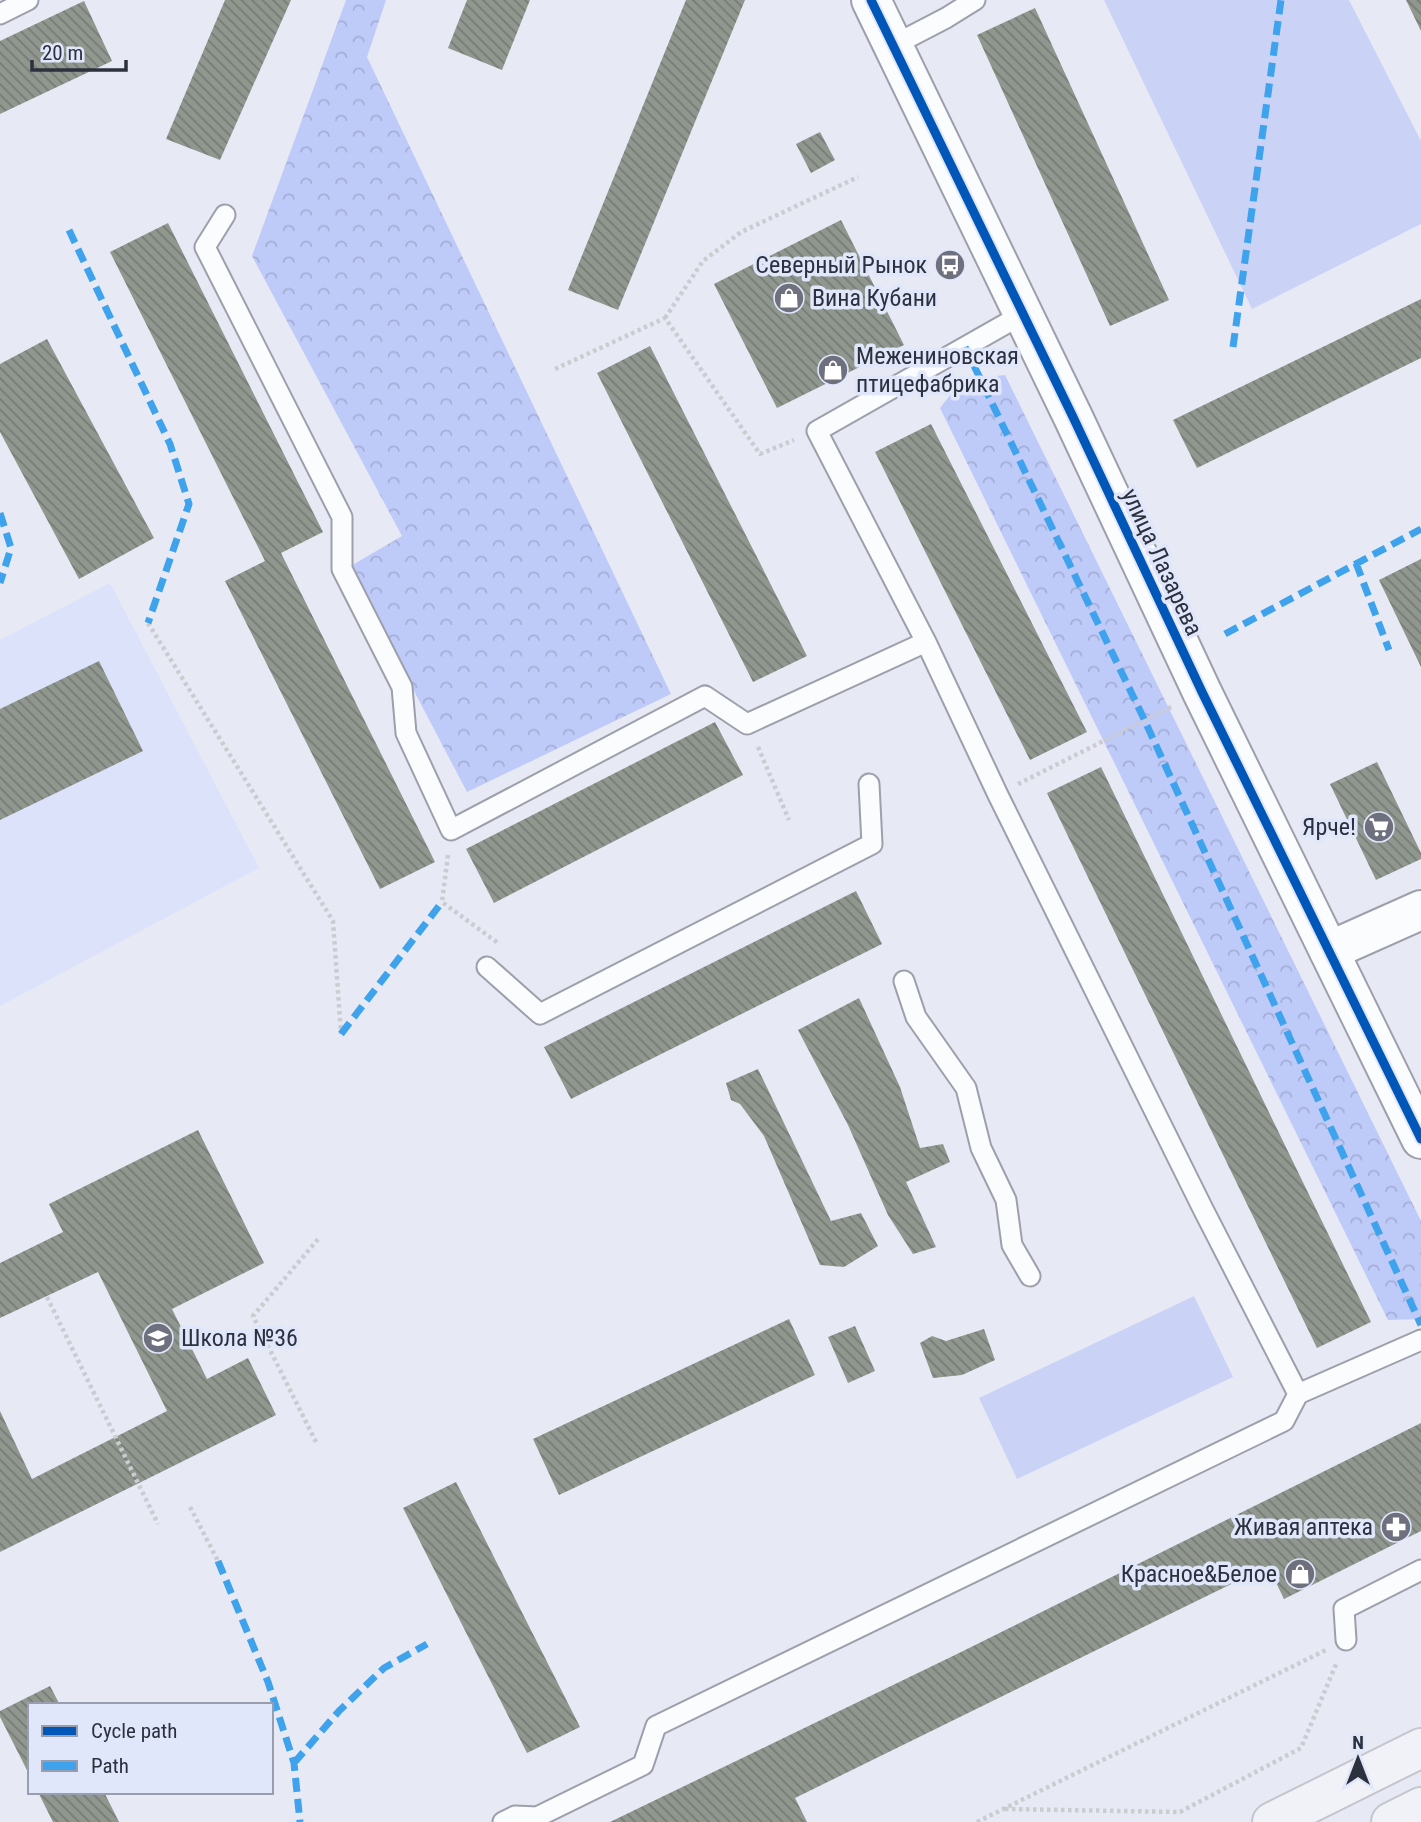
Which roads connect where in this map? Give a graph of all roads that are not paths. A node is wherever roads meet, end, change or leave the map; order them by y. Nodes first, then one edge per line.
1 (28, 0) edge
2 (872, 0) edge
3 (975, 0) edge
4 (0, 14) edge
5 (894, 44) junction
6 (225, 215) dead end
7 (1023, 314) junction
8 (926, 642) junction
9 (869, 784) dead end
10 (1421, 910) edge
11 (1329, 951) junction
12 (487, 967) dead end
13 (904, 981) dead end
14 (1421, 1139) edge
15 (1030, 1276) dead end
16 (1421, 1340) edge
17 (1298, 1395) junction
18 (1421, 1570) edge
19 (1346, 1640) road end
20 (1421, 1748) edge
21 (1421, 1807) edge
22 (503, 1822) edge
23 (1272, 1822) edge
24 (1391, 1822) edge

1 - 4 lane
2 - 5 street, улица Лазарева
3 - 5 lane
5 - 7 street, улица Лазарева
6 - 8 lane
7 - 8 lane
7 - 11 street, улица Лазарева
8 - 17 lane
9 - 12 lane
10 - 11 street
11 - 14 street, улица Лазарева
13 - 15 lane
16 - 17 lane
17 - 22 lane
18 - 19 lane
20 - 23 main road
21 - 24 main road

